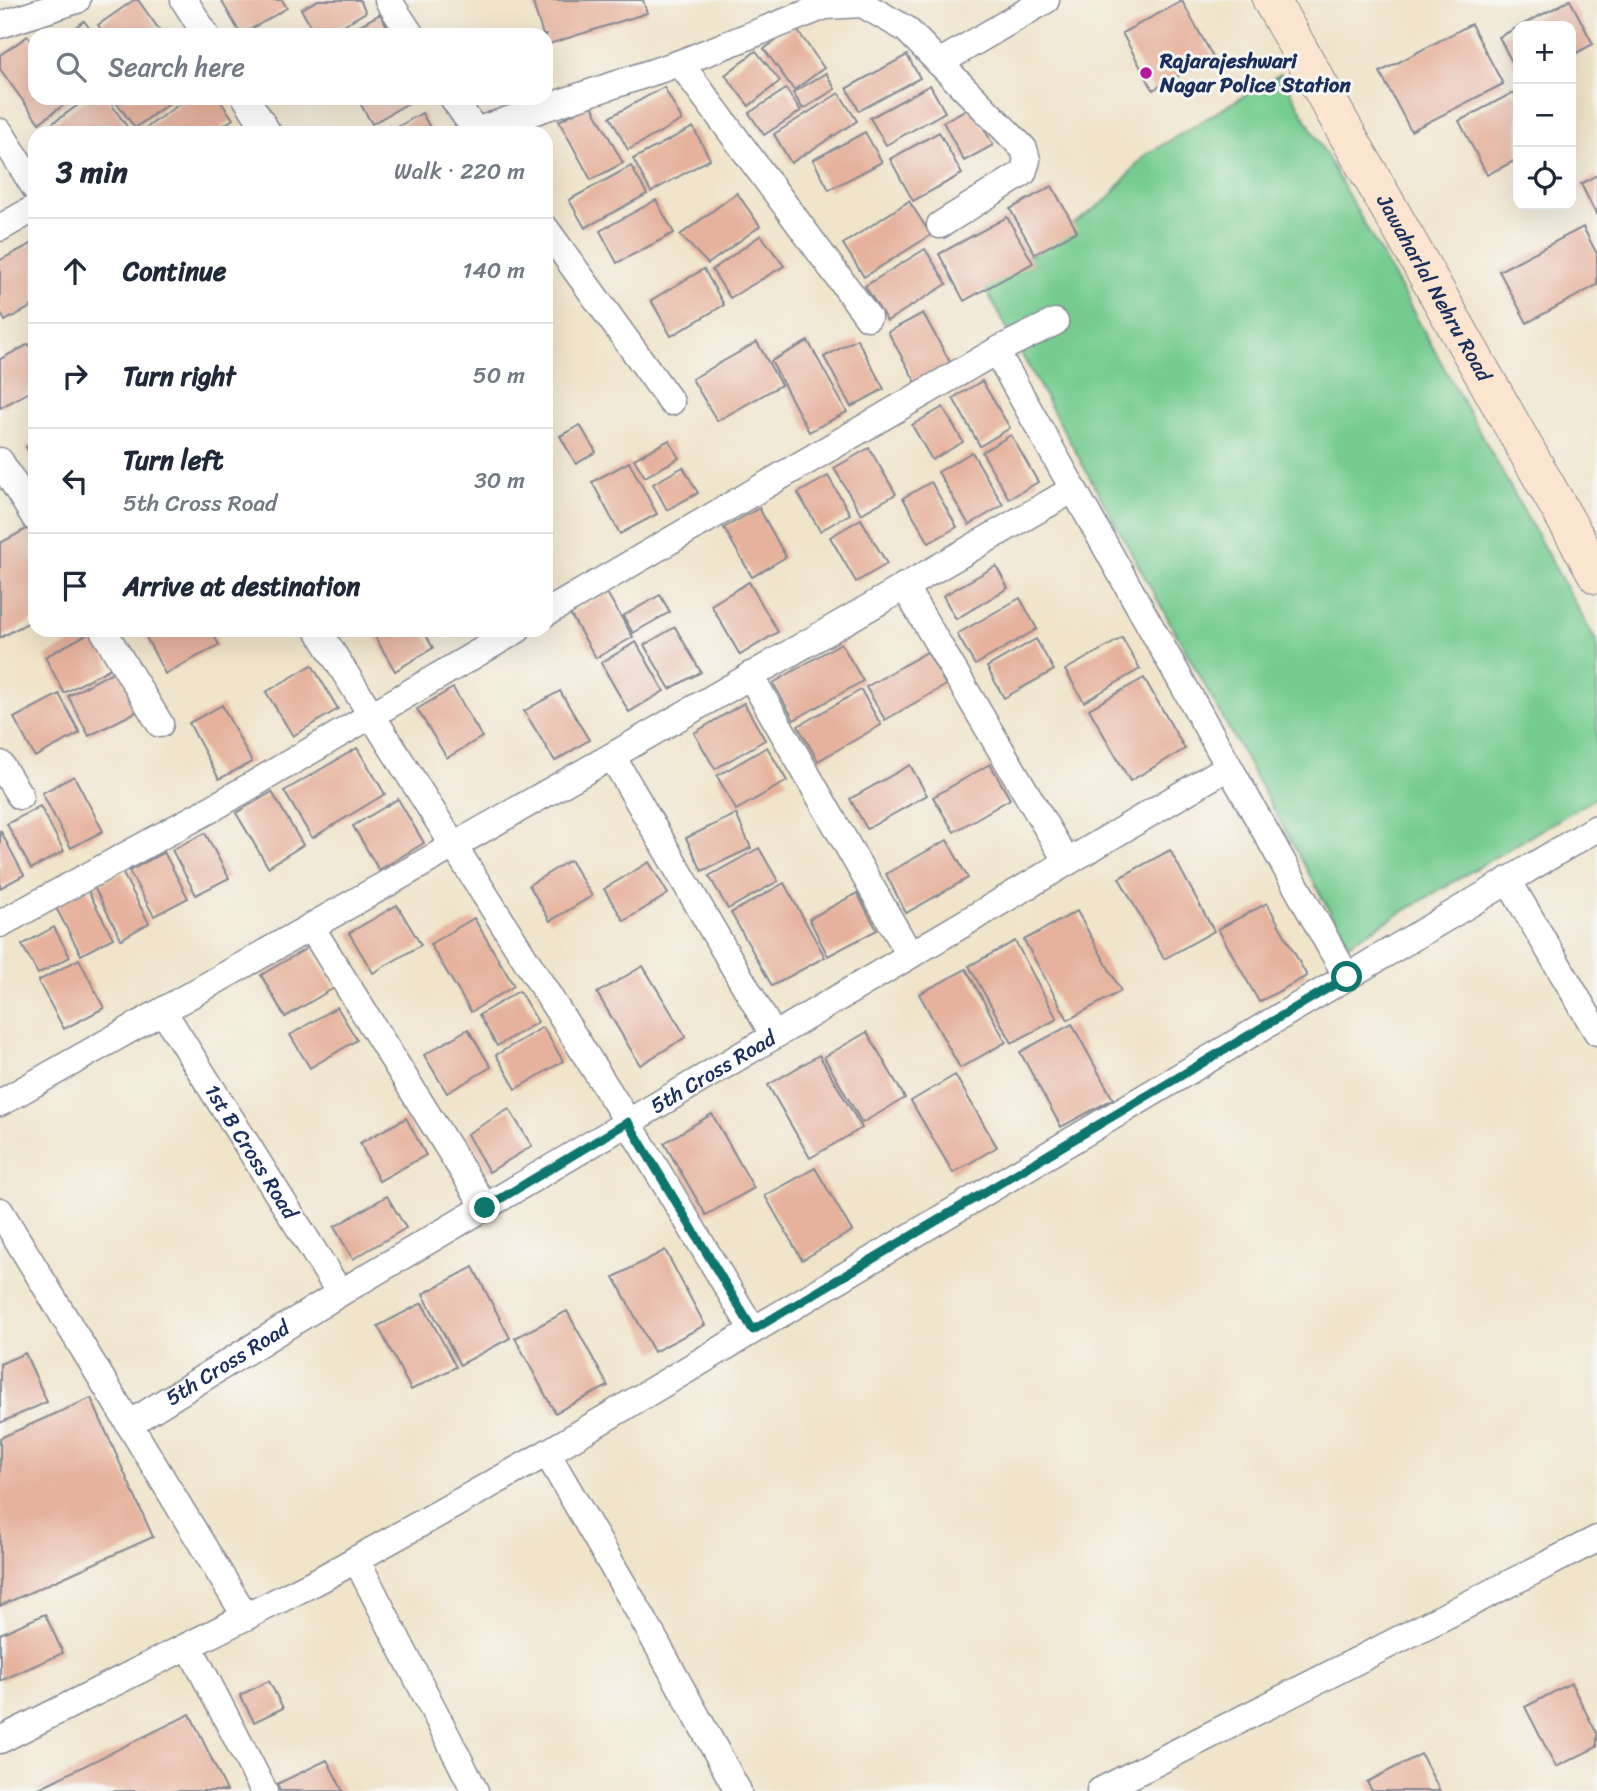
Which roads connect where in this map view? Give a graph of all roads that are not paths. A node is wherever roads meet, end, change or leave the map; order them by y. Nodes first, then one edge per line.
1 (77, 0) edge
2 (184, 0) edge
3 (388, 0) edge
4 (1271, 0) edge
5 (1036, 3) edge
6 (0, 25) edge
7 (202, 28) edge
8 (406, 28) edge
9 (680, 63) junction
10 (939, 63) junction
11 (250, 105) edge
12 (458, 105) edge
13 (264, 126) edge
14 (472, 126) edge
15 (494, 126) edge
16 (0, 131) edge
17 (28, 177) edge
18 (28, 212) edge
19 (940, 225) dead end
20 (0, 228) edge
21 (553, 239) edge
22 (868, 317) dead end
23 (1055, 322) dead end
24 (996, 351) junction
25 (671, 402) dead end
26 (0, 461) edge
27 (1072, 490) junction
28 (28, 507) edge
29 (1597, 575) edge
30 (904, 586) junction
31 (553, 609) edge
32 (107, 637) edge
33 (322, 637) edge
34 (504, 637) edge
35 (750, 675) junction
36 (372, 714) junction
37 (160, 724) dead end
38 (612, 756) junction
39 (0, 764) edge
40 (1228, 767) junction
41 (20, 796) dead end
42 (1597, 828) edge
43 (454, 845) junction
44 (1067, 862) junction
45 (1508, 880) junction
46 (0, 924) edge
47 (311, 927) junction
48 (910, 955) junction
49 (1347, 977) junction
50 (163, 1011) junction
51 (1597, 1032) edge
52 (774, 1036) junction
53 (0, 1102) edge
54 (628, 1122) junction
55 (485, 1208) junction
56 (0, 1211) edge
57 (8, 1240) edge
58 (340, 1293) junction
59 (753, 1330) junction
60 (129, 1424) junction
61 (547, 1453) junction
62 (1597, 1539) edge
63 (356, 1559) junction
64 (246, 1617) junction
65 (189, 1646) junction
66 (0, 1740) edge
67 (264, 1791) edge
68 (475, 1791) edge
69 (738, 1791) edge
70 (1100, 1791) edge

1 - 6 street
2 - 7 street
3 - 8 street
4 - 29 street, Jawaharlal Nehru Road
5 - 10 street
9 - 10 street
9 - 15 street
9 - 22 street
10 - 19 street
11 - 13 street
12 - 14 street
16 - 17 street
18 - 20 street
21 - 25 street
23 - 24 street
24 - 27 street
24 - 31 street
26 - 28 street
27 - 30 street
27 - 40 street
30 - 35 street
30 - 44 street
32 - 37 street
33 - 36 street
34 - 36 street
35 - 38 street
35 - 48 street
36 - 43 street
36 - 46 street
38 - 43 street
38 - 52 street
39 - 41 street
40 - 44 street, 5th Cross Road
40 - 49 street
42 - 45 street
43 - 47 street
43 - 54 street
44 - 48 street, 5th Cross Road
45 - 49 street
45 - 51 street
47 - 50 street
47 - 55 street
48 - 52 street, 5th Cross Road
49 - 59 street
50 - 53 street
50 - 58 street, 1st B Cross Road
52 - 54 street, 5th Cross Road
54 - 55 street, 5th Cross Road
54 - 59 street
55 - 58 street, 5th Cross Road
56 - 57 street
57 - 60 street
58 - 60 street, 5th Cross Road
59 - 61 street
60 - 64 street
61 - 63 street
61 - 69 street
62 - 70 street
63 - 64 street
63 - 68 street
64 - 65 street
65 - 66 street
65 - 67 street

